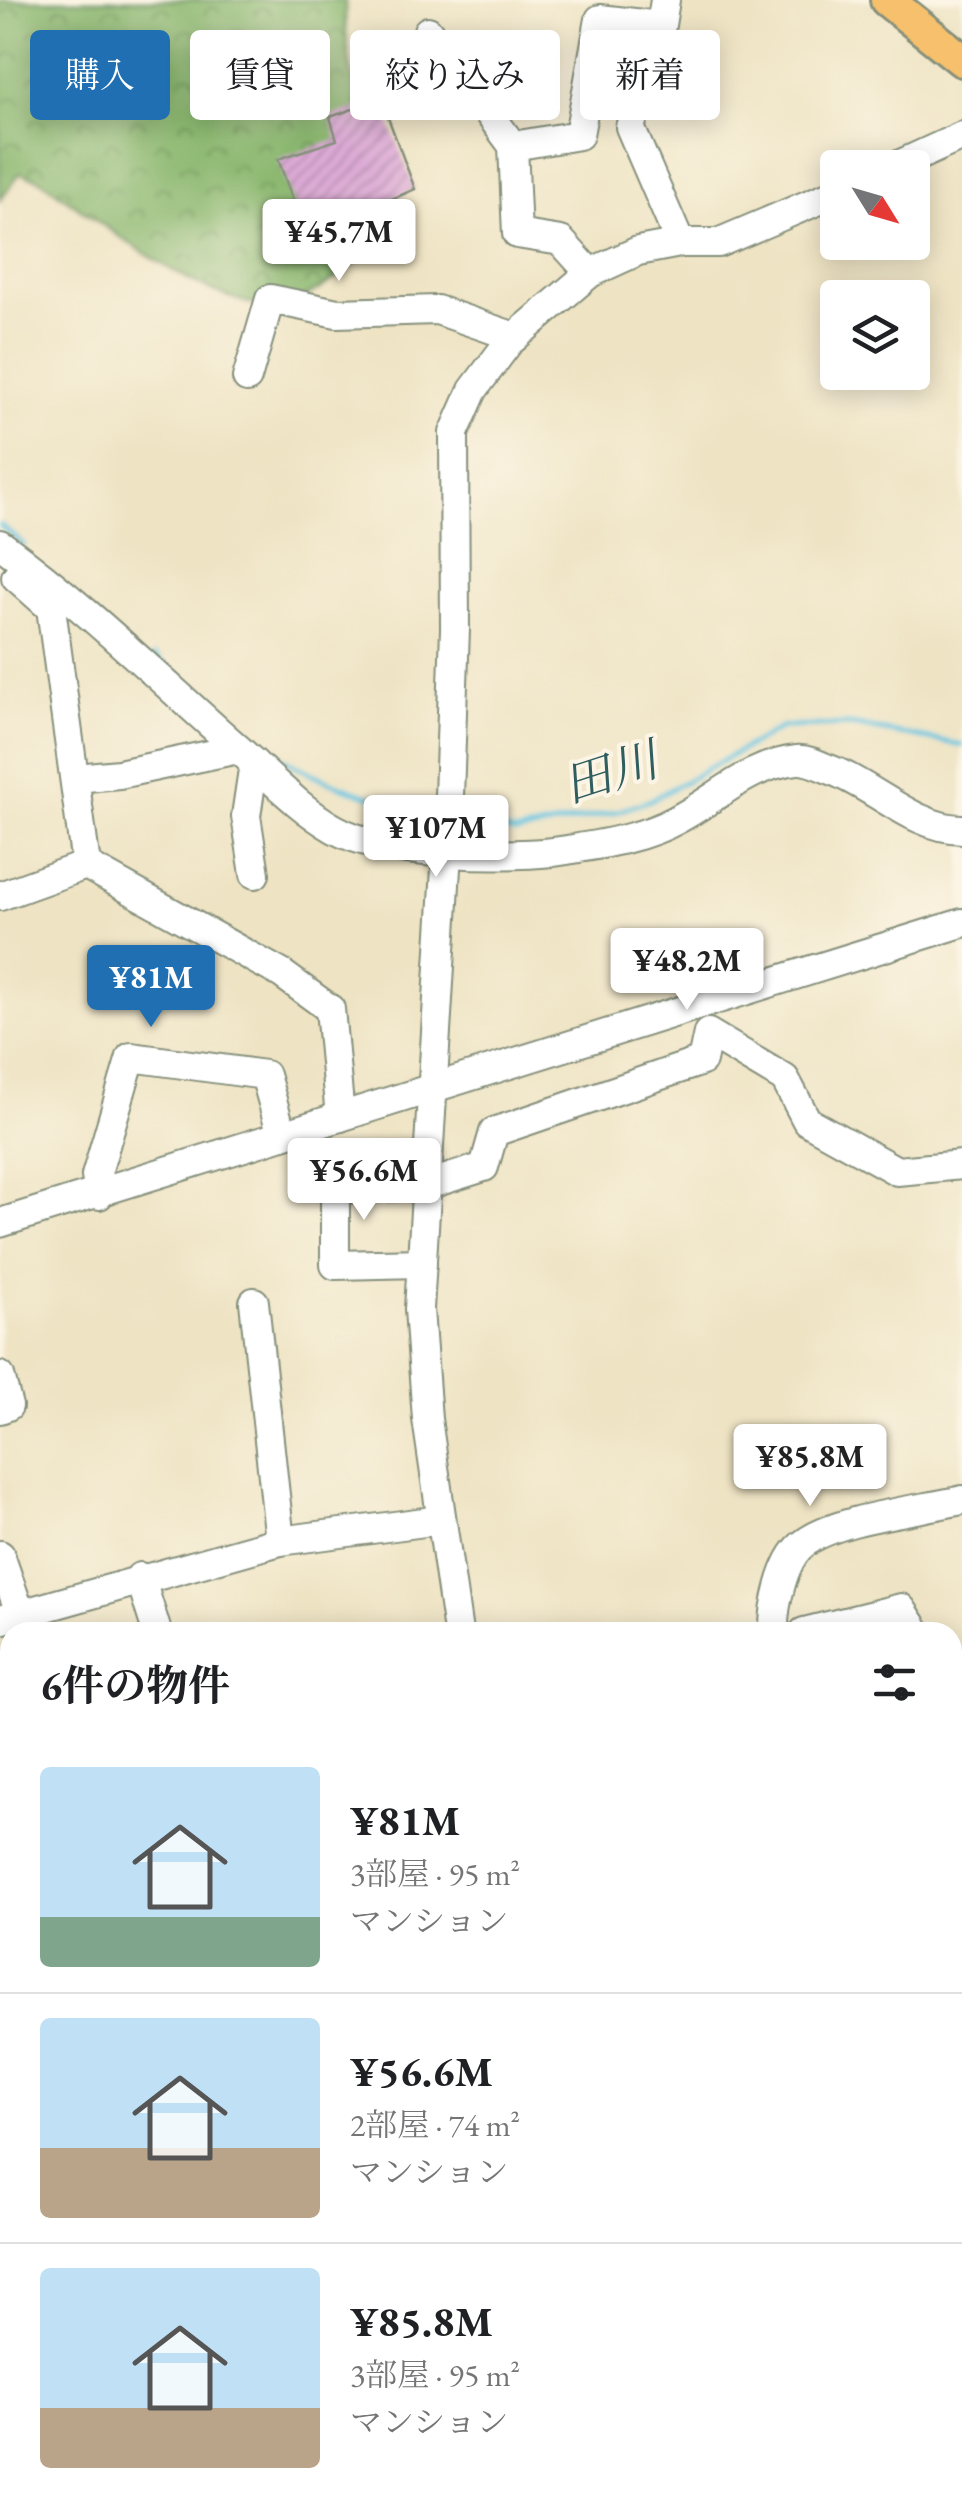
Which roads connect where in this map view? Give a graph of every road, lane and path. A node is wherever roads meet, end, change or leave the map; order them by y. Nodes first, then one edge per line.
1 (886, 0) edge
2 (662, 13) edge
3 (962, 60) edge
4 (494, 120) edge
5 (962, 136) edge
6 (513, 146) junction
7 (930, 151) edge
8 (820, 200) edge
9 (680, 243) junction
10 (590, 273) junction
11 (515, 337) junction
12 (247, 378) dead end
13 (0, 544) edge
14 (0, 564) edge
15 (246, 756) junction
16 (76, 778) junction
17 (962, 830) edge
18 (446, 852) junction
19 (86, 866) junction
20 (254, 874) dead end
21 (0, 896) edge
22 (962, 922) edge
23 (434, 1088) junction
24 (340, 1117) junction
25 (282, 1135) junction
26 (962, 1165) edge
27 (427, 1185) junction
28 (99, 1195) junction
29 (0, 1224) edge
30 (422, 1263) junction
31 (254, 1302) dead end
32 (0, 1376) edge
33 (0, 1409) edge
34 (962, 1500) edge
35 (440, 1520) junction
36 (280, 1541) junction
37 (0, 1555) edge
38 (140, 1577) junction
39 (10, 1617) edge
40 (154, 1622) edge
41 (456, 1622) edge
42 (774, 1622) edge
43 (844, 1622) edge
44 (910, 1622) edge

1 - 3 main road
2 - 6 street
2 - 9 street
4 - 6 street
5 - 7 street
6 - 10 street
8 - 9 street
9 - 10 street
10 - 11 street
11 - 12 street
11 - 18 street
13 - 15 street
14 - 16 street
15 - 16 street
15 - 18 street
15 - 20 street
16 - 19 street
17 - 18 street
18 - 23 street
19 - 21 street
19 - 24 street
22 - 23 street
23 - 24 street
23 - 27 street
24 - 25 street
25 - 28 street
25 - 28 street
26 - 27 street
27 - 30 street
27 - 30 street
28 - 29 street
30 - 35 street
31 - 36 street
32 - 33 street
34 - 42 street
35 - 36 street
35 - 41 street
36 - 38 street
37 - 39 street
38 - 39 street
38 - 40 street
43 - 44 street

